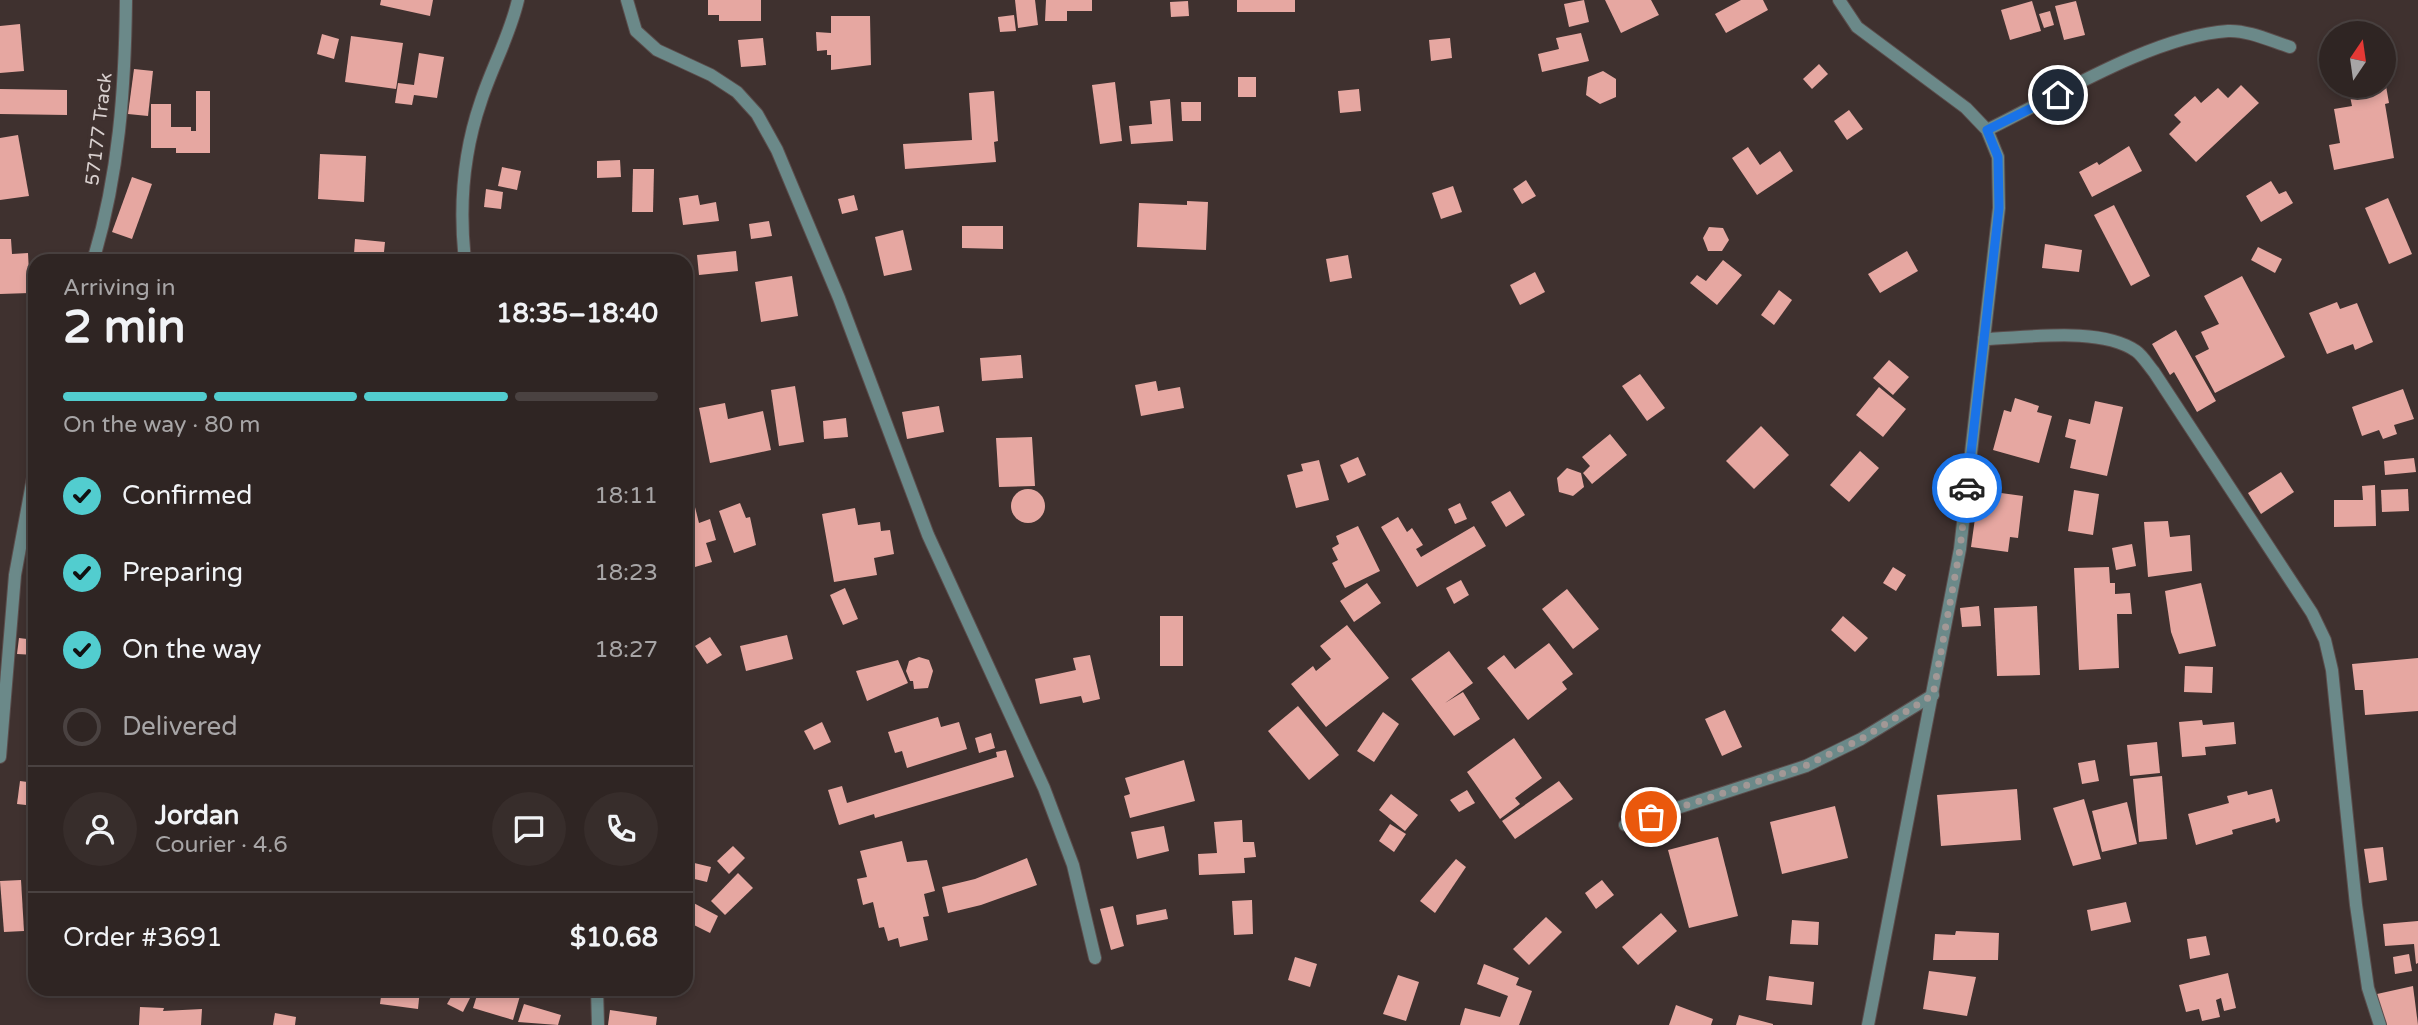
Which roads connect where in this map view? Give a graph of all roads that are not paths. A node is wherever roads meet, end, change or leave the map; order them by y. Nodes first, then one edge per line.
1 (126, 0) edge
2 (518, 0) edge
3 (627, 0) edge
4 (1839, 0) edge
5 (2290, 47) dead end
6 (1987, 130) junction
7 (95, 254) edge
8 (464, 254) edge
9 (1984, 339) junction
10 (28, 505) edge
11 (1933, 695) junction
12 (0, 757) edge
13 (1625, 825) dead end
14 (1095, 958) dead end
15 (597, 996) edge
16 (598, 1025) edge
17 (1868, 1025) edge
18 (2380, 1025) edge

1 - 7 street, 57177 Track
2 - 8 street
3 - 14 street
4 - 6 street
5 - 6 street
6 - 9 street
9 - 11 street
9 - 18 street
10 - 12 street
11 - 13 street
11 - 17 street
15 - 16 street

